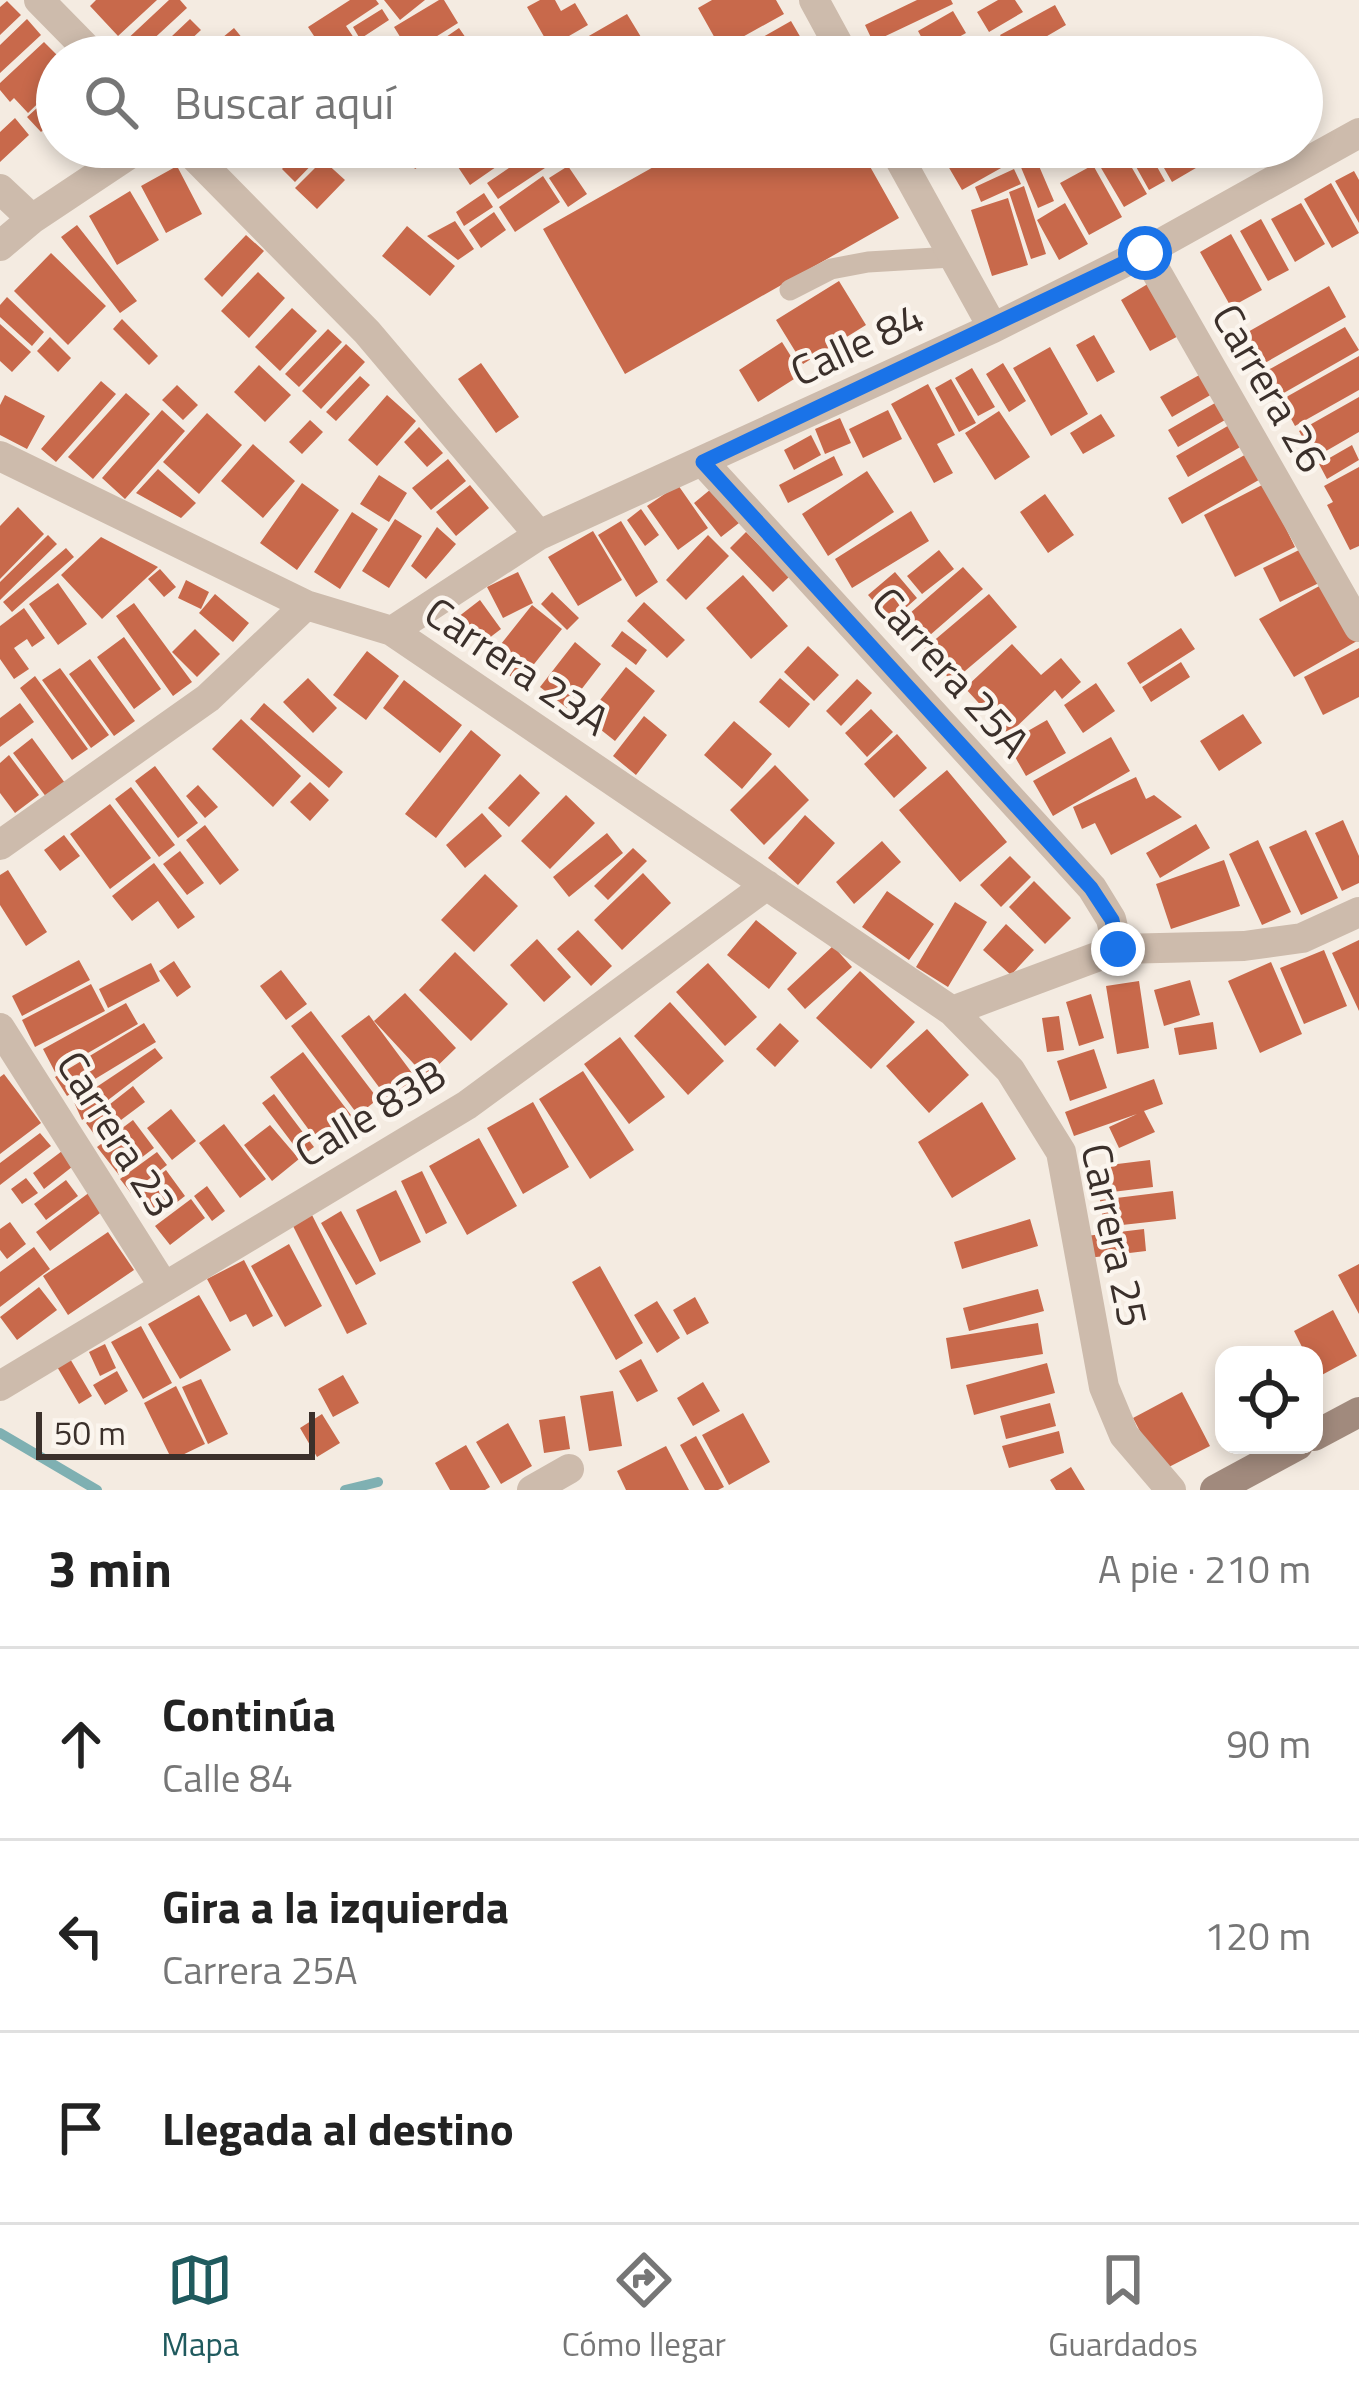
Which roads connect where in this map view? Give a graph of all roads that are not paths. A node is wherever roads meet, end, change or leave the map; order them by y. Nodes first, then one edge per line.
1 (39, 0) edge
2 (814, 0) edge
3 (74, 36) edge
4 (834, 36) edge
5 (1359, 134) edge
6 (1323, 146) edge
7 (108, 168) edge
8 (205, 168) edge
9 (904, 168) edge
10 (1273, 168) edge
11 (0, 189) edge
12 (32, 219) junction
13 (0, 246) edge
14 (1145, 253) junction
15 (952, 257) junction
16 (790, 290) dead end
17 (993, 328) junction
18 (0, 456) edge
19 (703, 462) junction
20 (539, 535) junction
21 (306, 605) junction
22 (1359, 627) edge
23 (392, 631) junction
24 (0, 844) edge
25 (767, 885) junction
26 (1359, 912) edge
27 (1118, 949) junction
28 (952, 1012) junction
29 (0, 1028) edge
30 (163, 1286) junction
31 (0, 1349) edge
32 (9, 1380) edge
33 (1359, 1412) edge
34 (1323, 1431) edge
35 (1281, 1454) edge
36 (569, 1469) dead end
37 (532, 1490) edge
38 (1171, 1490) edge
39 (1215, 1490) edge

1 - 3 street
2 - 4 street
5 - 6 street, Calle 84
7 - 12 street
8 - 20 street
9 - 15 street
10 - 14 street, Calle 84
11 - 12 street
12 - 13 street
14 - 17 street, Calle 84
14 - 22 street, Carrera 26
15 - 16 lane
15 - 17 street
17 - 19 street, Calle 84
18 - 21 street, Carrera 23A
19 - 20 street, Calle 84
19 - 27 street, Carrera 25A
20 - 23 street, Calle 84
21 - 23 street, Carrera 23A
21 - 24 street
23 - 25 street, Carrera 23A
25 - 28 street, Carrera 23A
25 - 30 street, Calle 83B
26 - 27 street
27 - 28 street
28 - 38 street, Carrera 25
29 - 30 street, Carrera 23
30 - 32 street, Calle 83B
31 - 32 street
33 - 34 street
35 - 39 street
36 - 37 street

